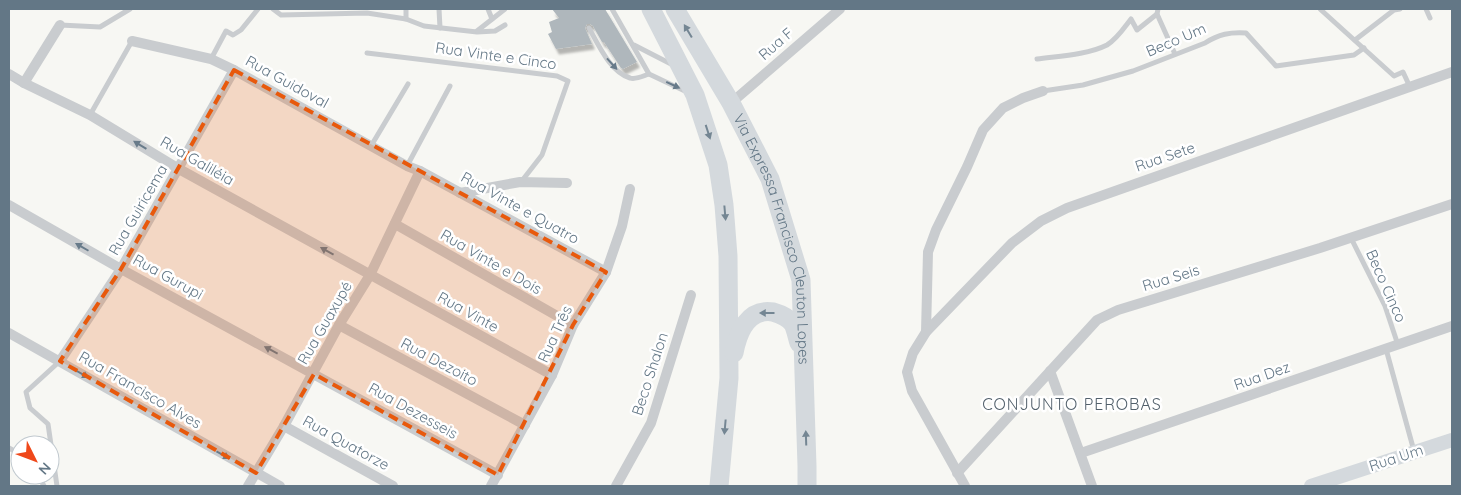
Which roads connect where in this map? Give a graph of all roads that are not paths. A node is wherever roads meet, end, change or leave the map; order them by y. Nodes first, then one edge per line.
1 (130, 9) edge
2 (258, 9) edge
3 (273, 9) edge
4 (406, 9) edge
5 (438, 9) edge
6 (488, 9) edge
7 (505, 9) edge
8 (612, 9) edge
9 (651, 9) edge
10 (675, 9) edge
11 (840, 9) edge
12 (1400, 9) edge
13 (1426, 9) edge
14 (1323, 10) edge
15 (1158, 12) edge
16 (1430, 18) dead end
17 (406, 19) junction
18 (492, 19) junction
19 (60, 25) joint
20 (505, 25) dead end
21 (440, 28) junction
22 (588, 28) dead end
23 (476, 32) junction
24 (1355, 40) junction
25 (132, 41) joint
26 (633, 45) junction
27 (1364, 48) junction
28 (368, 53) dead end
29 (1175, 54) junction
30 (211, 58) junction
31 (1037, 59) dead end
32 (234, 70) junction
33 (683, 70) junction
34 (1452, 72) edge
35 (9, 74) edge
36 (649, 74) junction
37 (24, 83) junction
38 (408, 84) dead end
39 (450, 86) dead end
40 (1410, 88) junction
41 (1043, 91) joint
42 (695, 95) junction
43 (731, 103) junction
44 (90, 115) junction
45 (371, 146) junction
46 (407, 166) junction
47 (179, 169) junction
48 (420, 170) junction
49 (520, 182) junction
50 (567, 183) dead end
51 (630, 189) dead end
52 (460, 193) junction
53 (1452, 204) edge
54 (9, 205) edge
55 (395, 224) junction
56 (1351, 238) junction
57 (121, 269) junction
58 (606, 272) junction
59 (370, 275) junction
60 (691, 294) dead end
61 (339, 325) junction
62 (572, 325) junction
63 (1452, 326) edge
64 (926, 332) junction
65 (9, 334) edge
66 (1398, 345) junction
67 (1386, 349) junction
68 (804, 359) junction
69 (60, 361) junction
70 (1050, 371) junction
71 (314, 374) junction
72 (552, 375) junction
73 (729, 378) junction
74 (525, 425) junction
75 (284, 426) junction
76 (1452, 440) edge
77 (1452, 446) edge
78 (1081, 453) junction
79 (1414, 454) junction
80 (256, 473) junction
81 (956, 474) junction
82 (498, 475) junction
83 (57, 486) edge
84 (248, 486) edge
85 (280, 486) edge
86 (393, 486) edge
87 (491, 486) edge
88 (616, 486) edge
89 (719, 486) edge
90 (806, 486) edge
91 (965, 486) edge
92 (1092, 486) edge
93 (1311, 486) edge
94 (1328, 486) edge

1 - 19 lane
2 - 30 lane
3 - 17 lane
4 - 17 lane
5 - 21 lane
6 - 18 lane
7 - 18 lane
8 - 26 lane
9 - 33 highway, Via Expressa Francisco Cleuton Lopes
43 -> 10 highway, Via Expressa Francisco Cleuton Lopes
11 - 43 street, Rua F
12 - 24 lane
13 - 16 lane
14 - 24 lane
15 - 29 lane
15 - 31 lane
17 - 21 lane
18 - 23 lane
19 - 37 street
20 - 23 lane
21 - 23 lane
22 -> 36 lane
24 - 27 lane
25 - 30 street, Rua Guidoval
25 - 44 lane
26 - 33 lane
26 - 36 lane
27 - 29 lane, Beco Um
27 - 40 lane
28 - 49 lane, Rua Vinte e Cinco
29 - 41 lane, Beco Um
30 - 32 street, Rua Guidoval
32 - 45 street, Rua Guidoval
32 - 47 street, Rua Guiricema
33 - 42 highway, Via Expressa Francisco Cleuton Lopes
34 - 40 street, Rua Sete
35 - 37 street, Rua Galiléia
36 -> 42 lane
37 - 44 street, Rua Galiléia
38 - 45 lane
39 - 46 lane
40 - 64 street, Rua Sete
41 - 64 street
42 -> 73 highway, Via Expressa Francisco Cleuton Lopes
43 - 68 highway, Via Expressa Francisco Cleuton Lopes
47 -> 44 street, Rua Galiléia
45 - 46 street, Rua Guidoval
46 - 48 street, Rua Guidoval
47 - 57 street, Rua Guiricema
59 -> 47 street, Rua Galiléia
48 - 52 street, Rua Vinte e Quatro
48 - 55 street, Rua Guaxupé
49 - 50 street
49 - 52 street
51 - 58 street, Rua Três
52 - 58 street, Rua Vinte e Quatro
53 - 56 street, Rua Seis
57 -> 54 street, Rua Gurupi
55 - 59 street, Rua Guaxupé
55 - 62 street, Rua Vinte e Dois
56 - 66 lane, Beco Cinco
56 - 70 street, Rua Seis
57 - 69 street, Rua Guiricema
71 -> 57 street, Rua Gurupi
58 - 62 street, Rua Três
59 - 61 street, Rua Guaxupé
59 - 72 street, Rua Vinte
60 - 88 street, Beco Shalon
61 - 71 street, Rua Guaxupé
61 - 74 street, Rua Dezoito
62 - 72 street, Rua Três
63 - 66 street, Rua Dez
64 - 81 street, Rua Sete
65 - 69 street, Rua Francisco Alves
66 - 67 street, Rua Dez
67 - 78 street, Rua Dez
67 - 79 lane
68 -> 73 highway
90 -> 68 highway, Via Expressa Francisco Cleuton Lopes
69 -> 80 street, Rua Francisco Alves
69 - 83 lane
70 - 78 street
70 - 81 street, Rua Seis
71 - 75 street, Rua Guaxupé
71 - 82 street, Rua Dezesseis
72 - 74 street, Rua Três
73 -> 89 highway, Via Expressa Francisco Cleuton Lopes
74 - 82 street, Rua Três
75 - 80 street, Rua Guaxupé
75 - 86 street, Rua Quatorze
76 - 79 street, Rua Um
77 - 79 street, Rua Um
78 - 92 street
79 - 93 street, Rua Um
79 - 94 street, Rua Um
80 - 84 street, Rua Guaxupé
80 - 85 street, Rua Francisco Alves
81 - 91 street, Rua Sete
82 - 87 street, Rua Três

